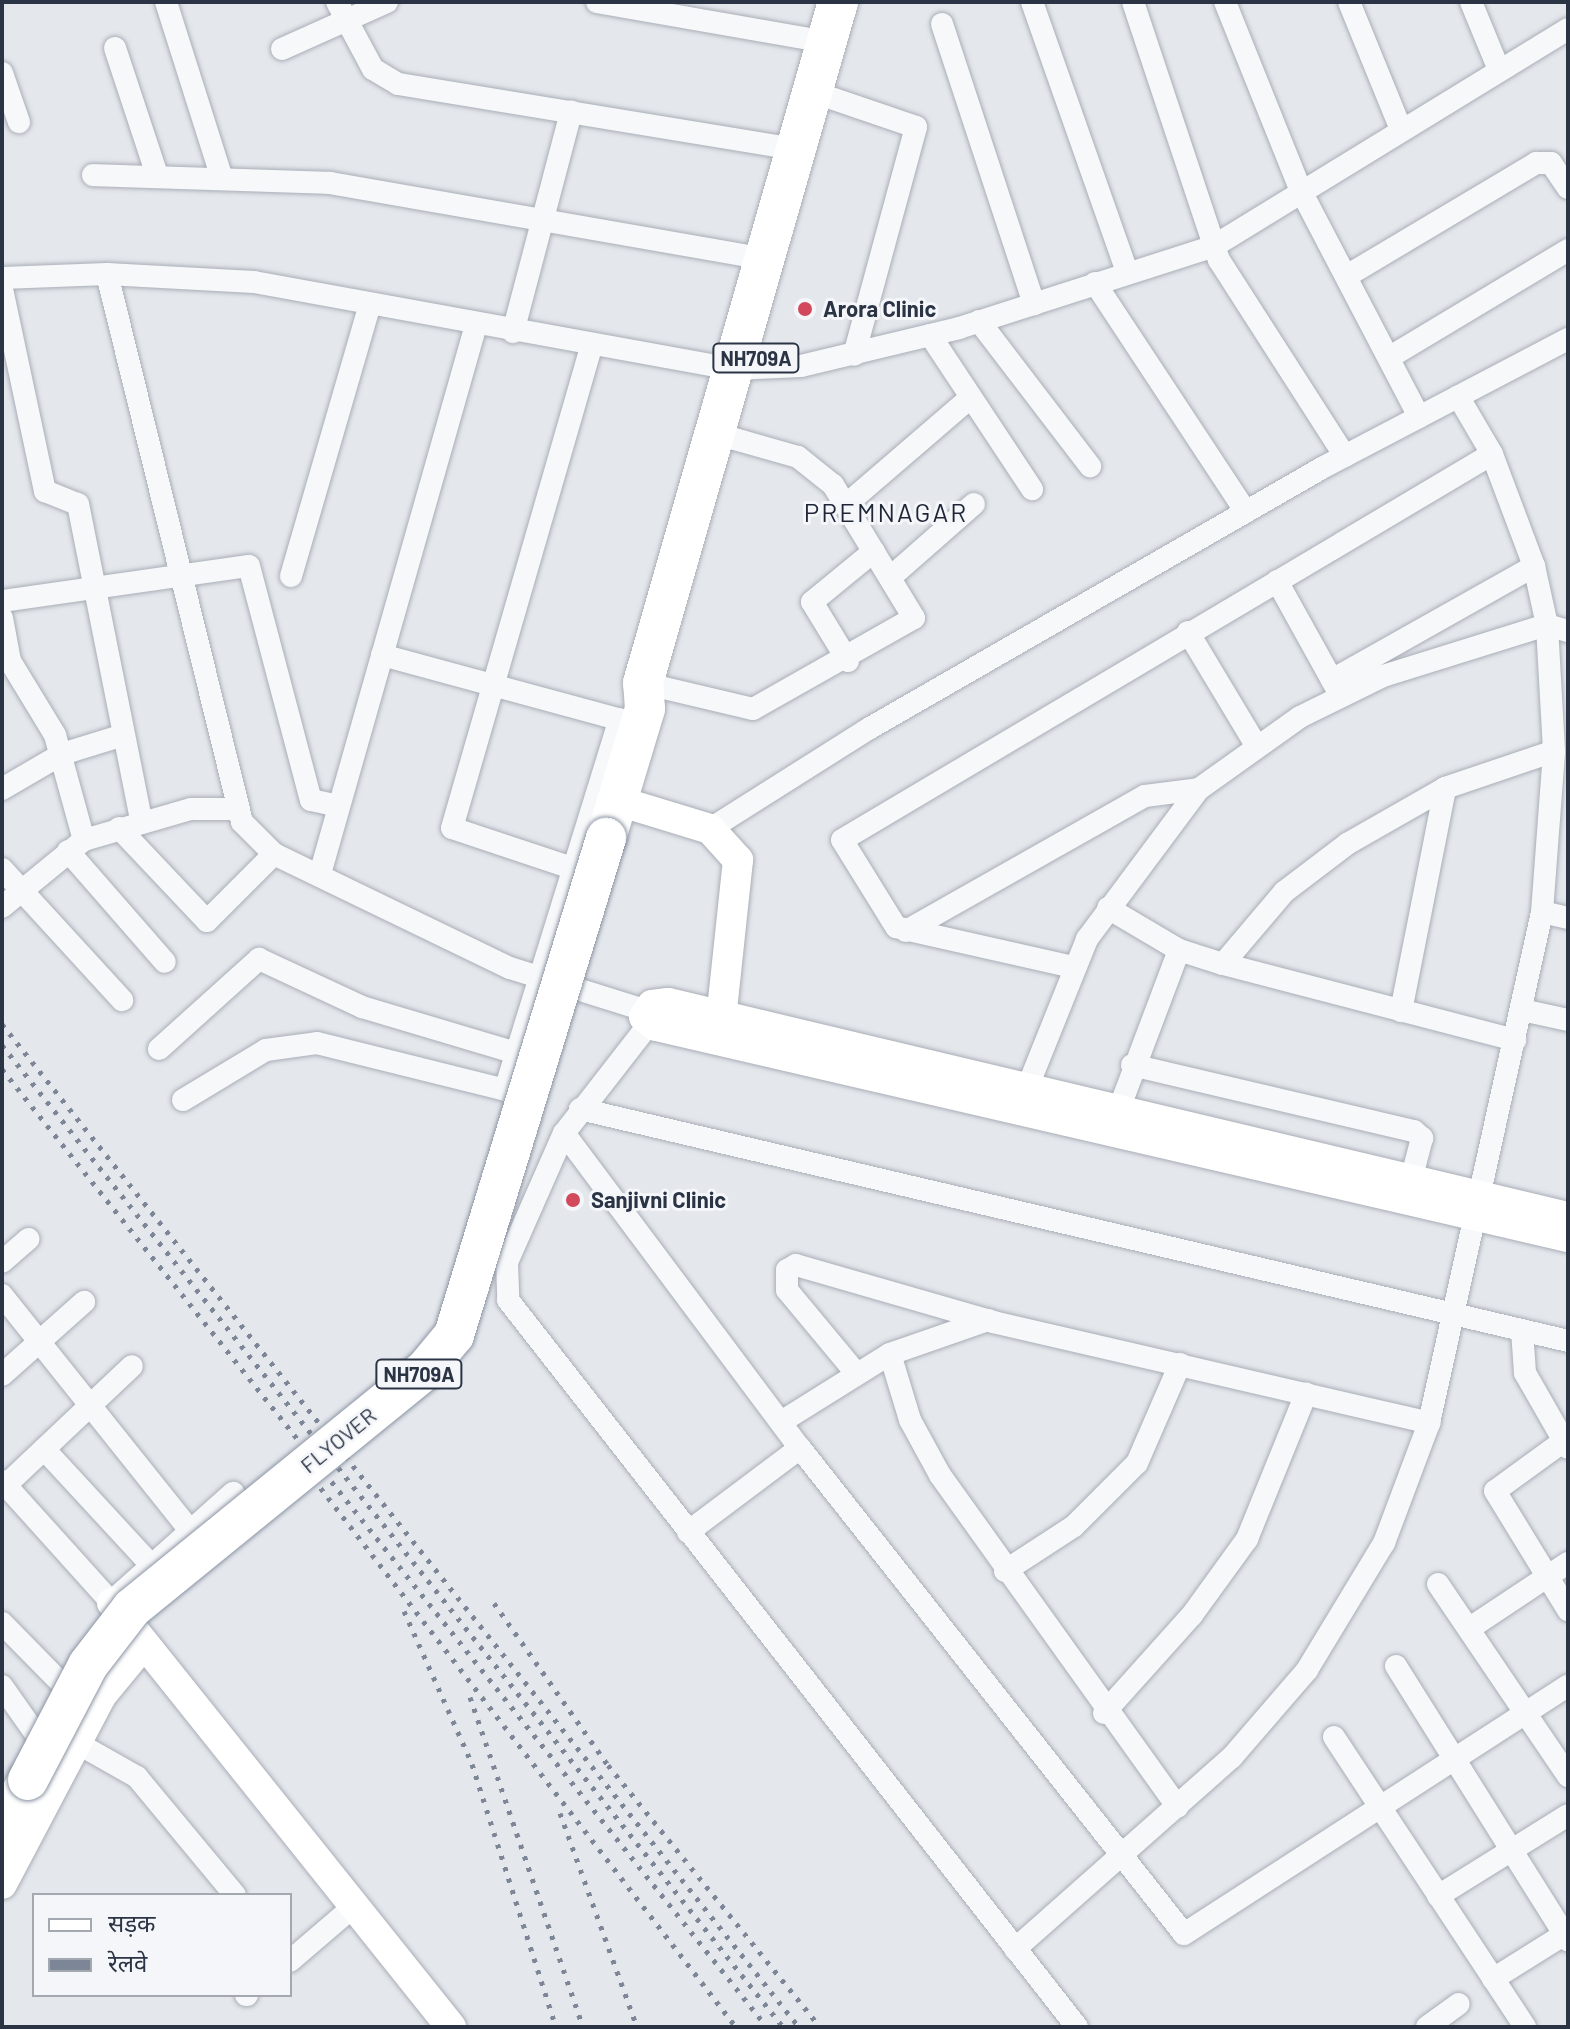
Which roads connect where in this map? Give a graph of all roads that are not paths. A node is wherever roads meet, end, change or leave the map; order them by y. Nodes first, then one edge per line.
1 (166, 2) edge
2 (387, 2) edge
3 (597, 2) edge
4 (838, 2) edge
5 (857, 2) edge
6 (1032, 2) edge
7 (1133, 2) edge
8 (1225, 2) edge
9 (1349, 2) edge
10 (1471, 2) edge
11 (341, 11) edge
12 (942, 24) dead end
13 (1568, 29) edge
14 (827, 42) junction
15 (115, 48) dead end
16 (282, 49) dead end
17 (1499, 70) junction
18 (2, 73) edge
19 (828, 97) junction
20 (571, 112) junction
21 (19, 122) dead end
22 (1400, 127) junction
23 (794, 149) junction
24 (93, 175) dead end
25 (157, 175) junction
26 (221, 175) junction
27 (1568, 188) edge
28 (1301, 191) junction
29 (544, 218) junction
30 (1214, 246) junction
31 (1568, 250) edge
32 (765, 259) junction
33 (1127, 272) junction
34 (107, 274) junction
35 (1350, 274) junction
36 (2, 278) edge
37 (1095, 283) junction
38 (2, 289) edge
39 (370, 304) junction
40 (1034, 304) junction
41 (979, 321) junction
42 (476, 325) junction
43 (513, 332) junction
44 (930, 335) junction
45 (1568, 339) edge
46 (592, 344) junction
47 (854, 355) junction
48 (1390, 357) junction
49 (742, 371) junction
50 (1458, 396) junction
51 (970, 398) junction
52 (1419, 417) junction
53 (731, 438) junction
54 (1492, 454) junction
55 (1345, 456) junction
56 (1090, 466) dead end
57 (1032, 489) dead end
58 (848, 503) junction
59 (974, 504) dead end
60 (1246, 512) junction
61 (874, 551) junction
62 (1534, 566) junction
63 (291, 576) dead end
64 (892, 576) junction
65 (181, 577) junction
66 (1277, 581) junction
67 (91, 592) junction
68 (2, 601) edge
69 (2, 618) edge
70 (1558, 628) edge
71 (1188, 632) junction
72 (382, 655) junction
73 (848, 661) junction
74 (495, 683) junction
75 (1337, 687) junction
76 (641, 705) junction
77 (120, 736) junction
78 (1256, 745) junction
79 (1554, 751) junction
80 (62, 754) junction
81 (1445, 788) junction
82 (2, 789) edge
83 (1199, 789) junction
84 (615, 800) junction
85 (335, 805) junction
86 (237, 809) junction
87 (142, 823) junction
88 (119, 828) junction
89 (710, 829) junction
90 (76, 846) junction
91 (274, 854) junction
92 (569, 867) junction
93 (2, 869) edge
94 (320, 874) junction
95 (22, 889) junction
96 (2, 907) edge
97 (1108, 908) junction
98 (1542, 912) junction
99 (1568, 918) edge
100 (906, 931) junction
101 (1179, 950) junction
102 (165, 962) dead end
103 (1223, 964) junction
104 (1073, 967) junction
105 (537, 980) junction
106 (122, 1000) dead end
107 (1522, 1010) junction
108 (1401, 1011) junction
109 (648, 1017) junction
110 (1568, 1020) edge
111 (721, 1030) junction
112 (1515, 1040) junction
113 (159, 1049) dead end
114 (516, 1053) junction
115 (1132, 1065) junction
116 (1023, 1099) junction
117 (183, 1100) dead end
118 (580, 1109) junction
119 (1119, 1109) junction
120 (564, 1133) junction
121 (1411, 1180) junction
122 (1480, 1206) junction
123 (1568, 1217) edge
124 (1568, 1237) edge
125 (28, 1239) dead end
126 (2, 1262) edge
127 (2, 1295) edge
128 (84, 1302) dead end
129 (1456, 1315) junction
130 (988, 1320) junction
131 (1522, 1330) junction
132 (1568, 1341) edge
133 (39, 1343) junction
134 (890, 1354) junction
135 (1180, 1364) junction
136 (132, 1366) dead end
137 (856, 1373) junction
138 (2, 1375) edge
139 (1306, 1394) junction
140 (90, 1406) junction
141 (781, 1422) junction
142 (1429, 1423) junction
143 (1567, 1443) edge
144 (800, 1448) junction
145 (44, 1449) junction
146 (4, 1483) edge
147 (233, 1493) dead end
148 (189, 1529) junction
149 (688, 1532) junction
150 (1568, 1563) edge
151 (150, 1564) junction
152 (1005, 1571) junction
153 (1547, 1577) junction
154 (1438, 1584) dead end
155 (111, 1602) junction
156 (1568, 1610) edge
157 (2, 1623) edge
158 (1470, 1628) junction
159 (142, 1646) junction
160 (1396, 1666) dead end
161 (61, 1683) junction
162 (2, 1686) edge
163 (1568, 1686) edge
164 (1104, 1713) junction
165 (1527, 1713) junction
166 (35, 1733) junction
167 (1334, 1737) dead end
168 (77, 1743) junction
169 (1455, 1761) junction
170 (1568, 1776) edge
171 (2, 1794) edge
172 (1178, 1807) junction
173 (1381, 1808) junction
174 (1568, 1815) edge
175 (2, 1830) edge
176 (1513, 1850) junction
177 (1120, 1859) junction
178 (2, 1884) edge
179 (233, 1893) edge
180 (1438, 1896) junction
181 (353, 1907) junction
182 (1567, 1935) edge
183 (1015, 1949) junction
184 (292, 1959) edge
185 (1493, 1979) junction
186 (1459, 2004) dead end
187 (451, 2027) edge
188 (1077, 2027) edge
189 (1427, 2027) edge
190 (1525, 2027) edge

1 - 26 street
2 - 11 street
3 - 14 street
4 - 14 highway, NH709A
5 - 19 highway, NH709A
6 - 33 street
7 - 30 street
8 - 28 street
9 - 22 street
10 - 17 street
11 - 16 street
11 - 20 street
12 - 40 street
13 - 17 street
14 - 23 highway, NH709A
15 - 25 street
17 - 22 street
18 - 21 street
19 - 47 street
19 - 49 highway, NH709A
20 - 23 street
20 - 29 street
22 - 28 street
23 - 32 highway, NH709A
24 - 25 street
25 - 26 street
26 - 29 street
27 - 35 street
28 - 30 street
28 - 35 street
29 - 32 street
29 - 43 street
30 - 33 street
30 - 55 street
31 - 48 street
32 - 49 highway, NH709A
33 - 37 street
34 - 36 street
34 - 39 street
34 - 65 street
35 - 48 street
37 - 40 street
37 - 60 street
38 - 67 street
39 - 42 street
39 - 63 street
40 - 41 street
41 - 44 street
41 - 56 street
42 - 43 street
42 - 72 street
43 - 46 street
44 - 47 street
44 - 51 street
45 - 50 street
46 - 49 street
46 - 74 street
47 - 49 street
48 - 52 street
49 - 53 highway, NH709A
49 - 76 highway, NH709A
50 - 52 street
50 - 54 street
51 - 57 street
51 - 58 street
52 - 55 street
53 - 58 street
53 - 76 highway, NH709A
54 - 62 street
54 - 66 street
55 - 60 street
58 - 61 street
59 - 64 street
60 - 89 street
61 - 64 street
61 - 73 street
62 - 70 street
62 - 75 street
64 - 73 street
65 - 67 street
65 - 85 street
65 - 86 street
66 - 71 street
66 - 75 street
67 - 68 street
67 - 77 street
69 - 80 street
70 - 75 street
70 - 79 street
71 - 78 street
71 - 100 street
72 - 74 street
72 - 85 street
73 - 76 street
74 - 76 street
74 - 92 street
75 - 78 street
76 - 84 highway, NH709A
76 - 92 street
77 - 80 street
77 - 87 street
78 - 83 street
79 - 81 street
79 - 98 street
80 - 82 street
80 - 90 street
81 - 103 street
81 - 108 street
83 - 97 street
83 - 100 street
84 - 89 street
84 - 175 highway, FLYOVER / NH709A, bridge
85 - 94 street
86 - 87 street
86 - 91 street
87 - 88 street
88 - 90 street
88 - 91 street
89 - 111 street
90 - 95 street
90 - 102 street
91 - 94 street
92 - 105 street
93 - 95 street
94 - 105 street
95 - 96 street
95 - 106 street
97 - 101 street
97 - 104 street
98 - 99 street
98 - 107 street
100 - 104 street
101 - 103 street
101 - 115 street
103 - 108 street
104 - 116 street
105 - 109 street
105 - 114 street
107 - 110 street
107 - 112 street
108 - 112 street
109 - 111 street
109 - 118 street
111 - 116 street
112 - 122 street
113 - 114 street
114 - 117 street
115 - 119 street
115 - 121 street
116 - 119 street
116 - 122 street
118 - 120 street
118 - 129 street
119 - 121 street
120 - 141 street
120 - 149 street
121 - 122 street
122 - 123 street
122 - 124 street
122 - 129 street
125 - 126 street
127 - 133 street
128 - 133 street
129 - 131 street
129 - 142 street
130 - 134 street
130 - 135 street
130 - 137 street
131 - 132 street
131 - 143 street
133 - 138 street
133 - 140 street
134 - 137 street
134 - 152 street
135 - 139 street
135 - 152 street
136 - 140 street
137 - 141 street
139 - 142 street
139 - 164 street
140 - 145 street
140 - 148 street
141 - 144 street
142 - 172 street
143 - 153 street
144 - 149 street
144 - 177 street
145 - 146 street
145 - 151 street
146 - 155 street
147 - 148 street
148 - 151 street
149 - 183 street
150 - 153 street
151 - 155 street
152 - 164 street
153 - 156 street
153 - 158 street
154 - 158 street
155 - 159 street
155 - 161 street
157 - 161 street
158 - 165 street
159 - 168 street
159 - 181 street
160 - 169 street
161 - 166 street
162 - 166 street
163 - 165 street
164 - 172 street
165 - 169 street
165 - 170 street
166 - 171 street
167 - 173 street
168 - 178 street
168 - 179 street
169 - 173 street
169 - 176 street
172 - 177 street
173 - 177 street
173 - 180 street
174 - 176 street
176 - 180 street
176 - 182 street
177 - 183 street
180 - 185 street
181 - 184 street
181 - 187 street
182 - 185 street
183 - 188 street
185 - 190 street
186 - 189 street

